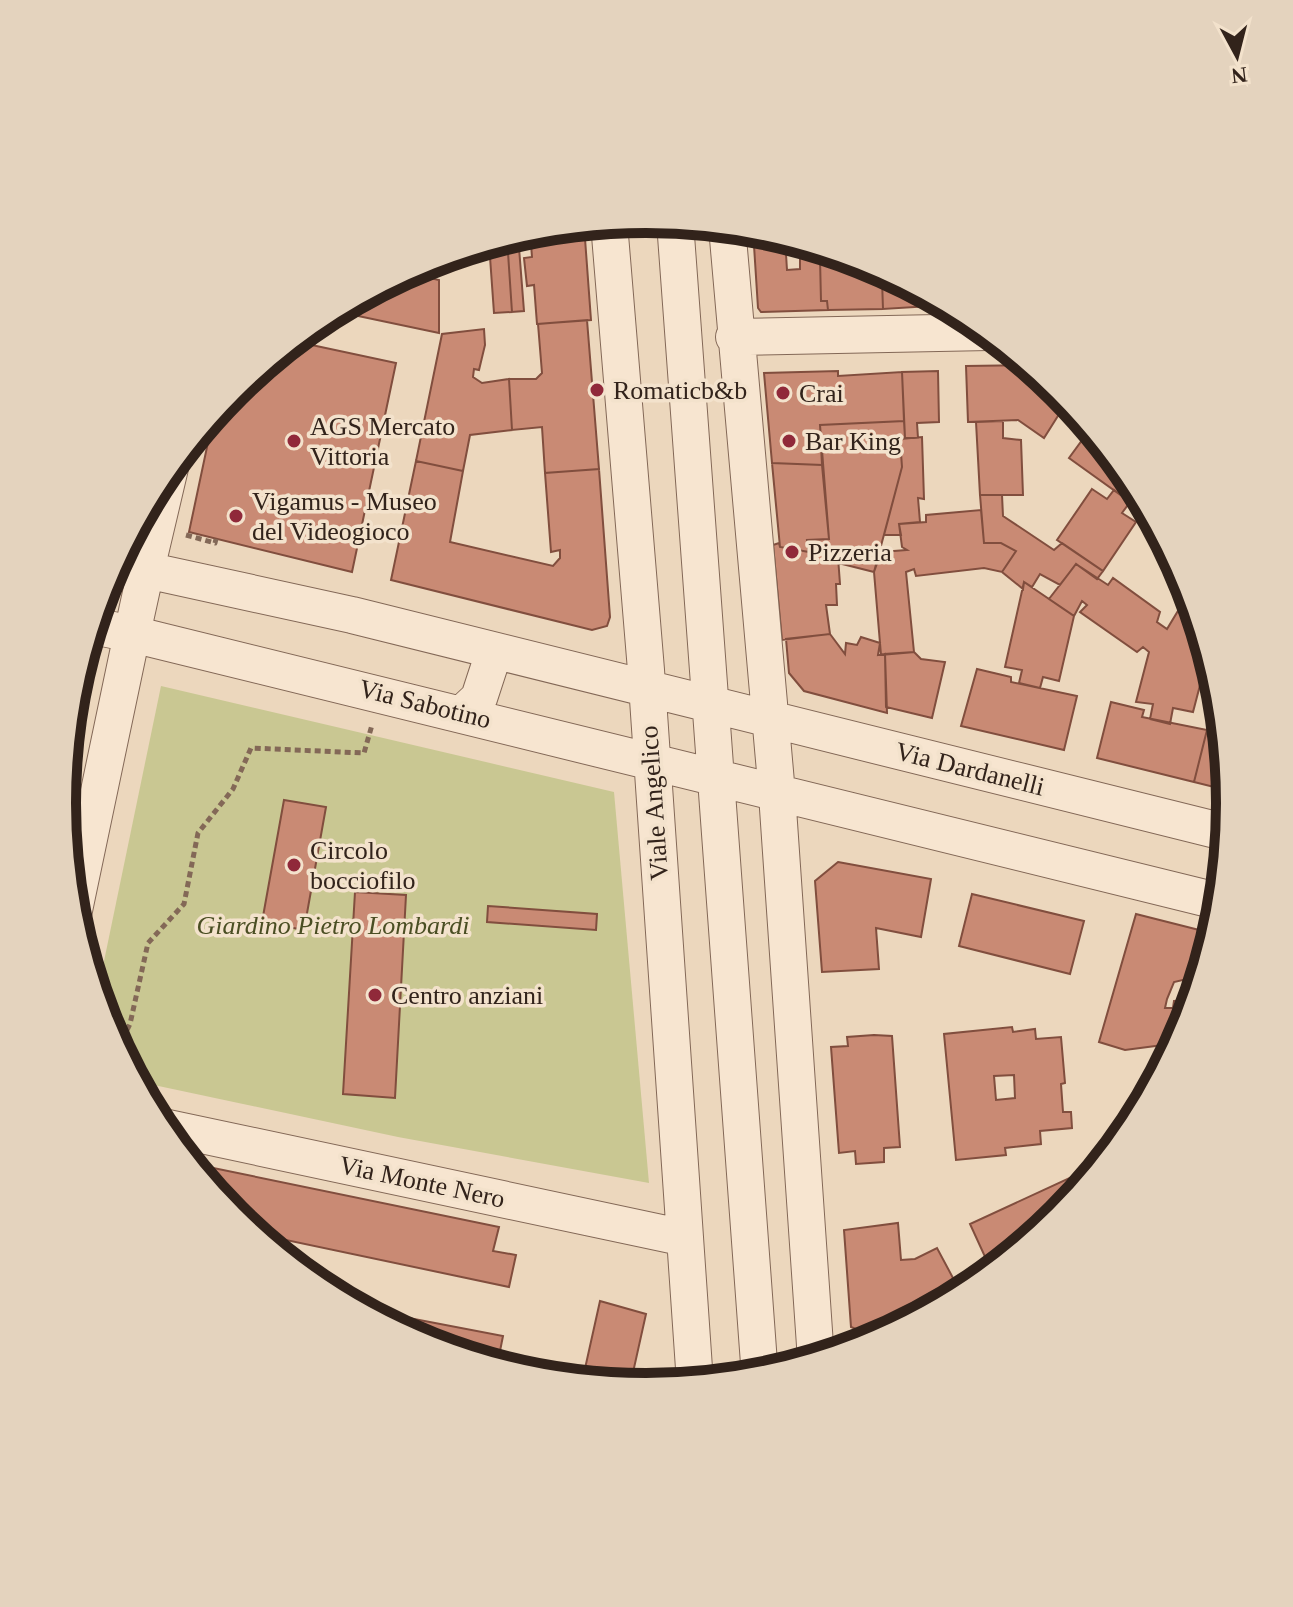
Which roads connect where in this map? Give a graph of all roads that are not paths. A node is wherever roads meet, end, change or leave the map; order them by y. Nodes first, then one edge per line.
1 (610, 234) edge
2 (676, 234) edge
3 (728, 239) edge
4 (968, 332) edge
5 (734, 337) junction
6 (144, 534) edge
7 (131, 566) edge
8 (104, 628) edge
9 (132, 634) junction
10 (494, 652) junction
11 (647, 691) junction
12 (712, 707) junction
13 (463, 713) junction
14 (771, 720) junction
15 (650, 760) junction
16 (717, 779) junction
17 (777, 794) junction
18 (1216, 830) edge
19 (81, 877) edge
20 (1209, 899) edge
21 (179, 1130) edge
22 (685, 1238) junction
23 (815, 1349) edge
24 (759, 1363) edge
25 (694, 1372) edge

1 - 11 street, Viale Angelico
2 - 12 street
3 - 5 street
4 - 5 street
5 - 14 street
6 - 7 street
7 - 9 street
7 - 10 street
8 - 9 street, Via Sabotino
9 - 13 street, Via Sabotino
9 - 19 street
10 - 11 street
10 - 13 street
11 - 12 street
11 - 15 street, Viale Angelico
12 - 14 street, Via Dardanelli
12 - 16 street
13 - 15 street, Via Sabotino
14 - 17 street
14 - 18 street, Via Dardanelli
15 - 16 street, Via Sabotino
15 - 22 street, Viale Angelico
16 - 17 street
16 - 24 street
17 - 20 street
17 - 23 street
21 - 22 street, Via Monte Nero
22 - 25 street, Viale Angelico

